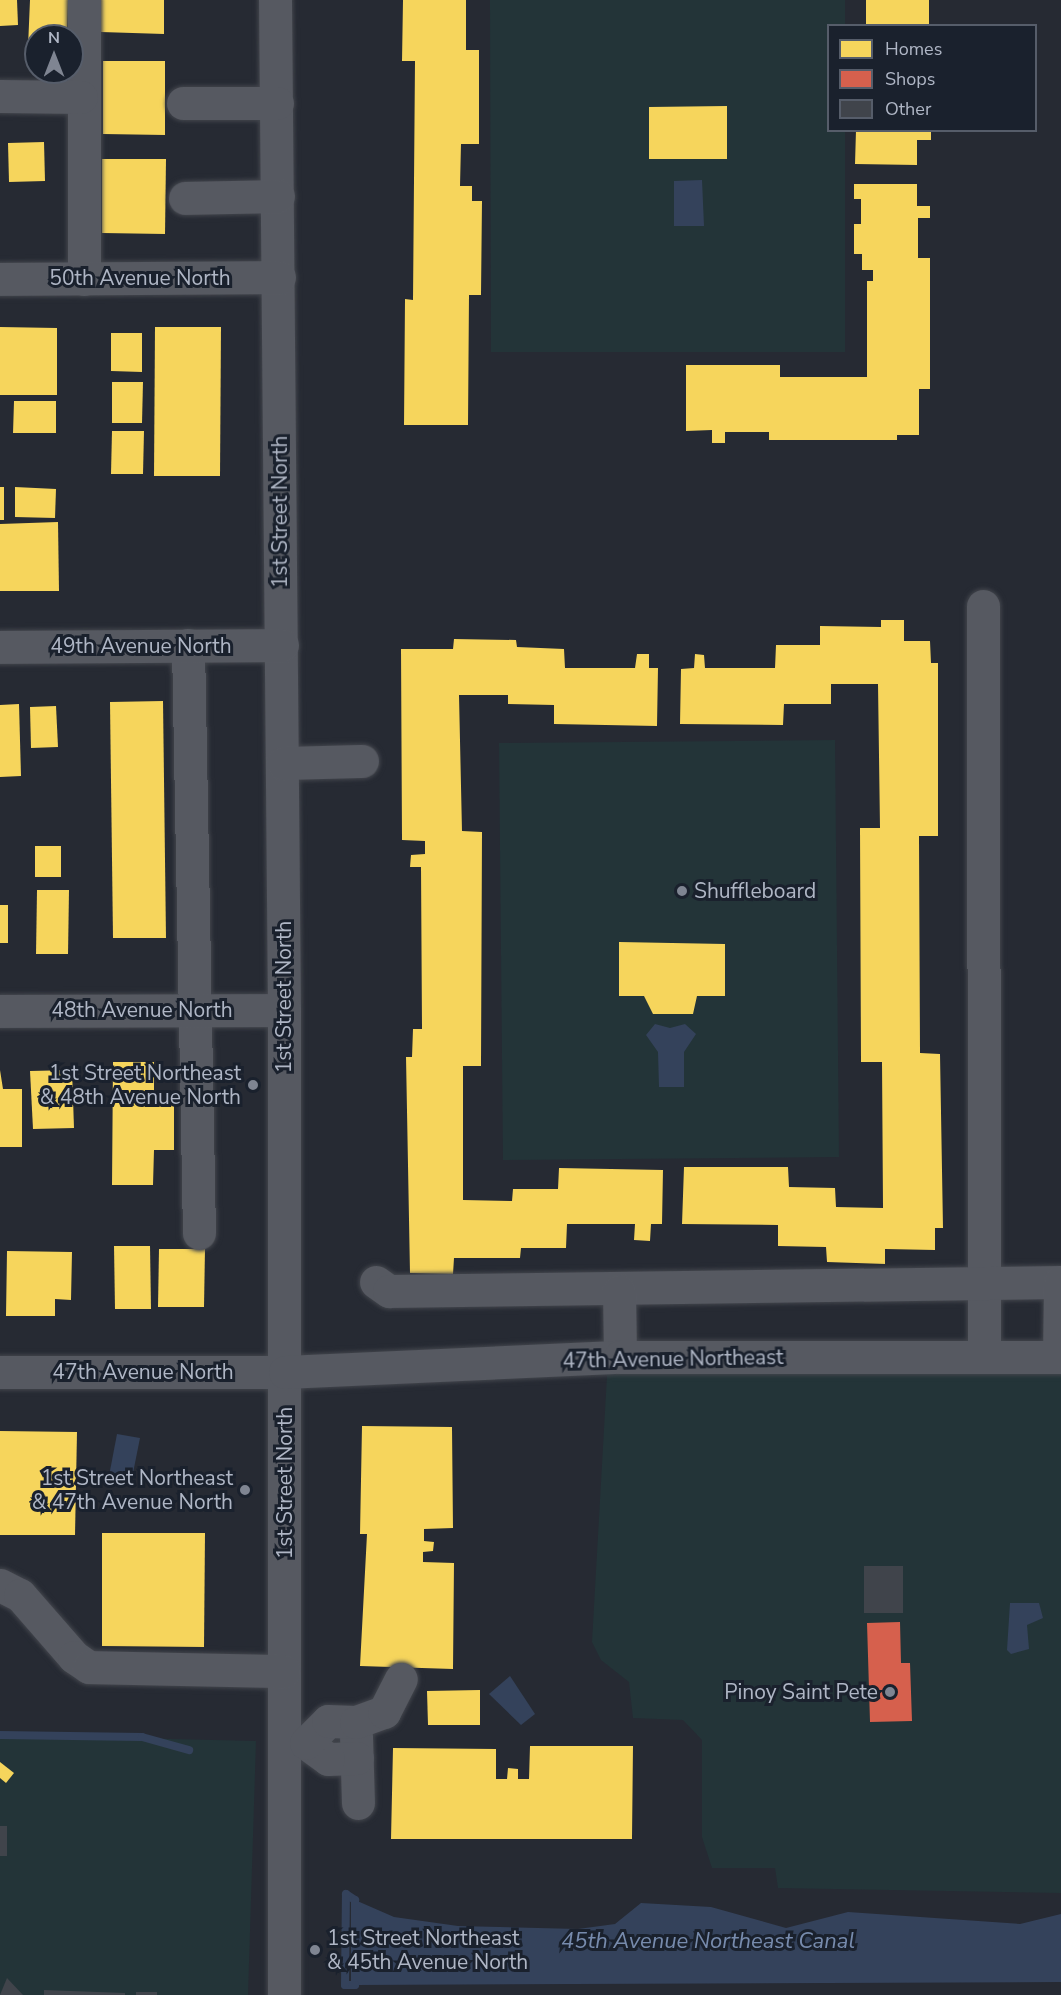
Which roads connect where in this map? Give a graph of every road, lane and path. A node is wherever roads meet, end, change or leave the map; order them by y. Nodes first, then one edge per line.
1 (84, 0) edge
2 (276, 0) edge
3 (0, 96) edge
4 (81, 97) junction
5 (183, 103) dead end
6 (277, 103) junction
7 (278, 196) junction
8 (185, 198) dead end
9 (279, 277) junction
10 (0, 279) edge
11 (84, 279) junction
12 (983, 606) dead end
13 (188, 645) junction
14 (282, 645) junction
15 (0, 646) edge
16 (362, 761) dead end
17 (283, 763) junction
18 (193, 1010) junction
19 (284, 1010) junction
20 (0, 1011) edge
21 (199, 1233) dead end
22 (376, 1282) dead end
23 (1060, 1282) edge
24 (983, 1285) junction
25 (619, 1291) junction
26 (1060, 1357) edge
27 (620, 1358) junction
28 (984, 1358) junction
29 (0, 1372) edge
30 (285, 1372) junction
31 (0, 1585) edge
32 (284, 1671) junction
33 (401, 1679) dead end
34 (356, 1722) junction
35 (296, 1743) junction
36 (357, 1758) junction
37 (358, 1803) dead end
38 (284, 1995) edge

1 - 4 street
2 - 6 street, 1st Street North
3 - 4 street
4 - 11 street
5 - 6 street
6 - 7 street, 1st Street North
7 - 8 street
7 - 9 street, 1st Street North
9 - 11 street, 50th Avenue North
9 - 14 street, 1st Street North
10 - 11 street, 50th Avenue North
12 - 24 street
13 - 14 street, 49th Avenue North
13 - 15 street, 49th Avenue North
13 - 18 street
14 - 17 street, 1st Street North
16 - 17 street
17 - 19 street, 1st Street North
18 - 19 street, 48th Avenue North
18 - 20 street, 48th Avenue North
18 - 21 street
19 - 30 street, 1st Street North
22 - 25 street
23 - 24 street
23 - 26 street
24 - 25 street
24 - 28 street
25 - 27 street
26 - 28 street, 47th Avenue Northeast
27 - 28 street, 47th Avenue Northeast
27 - 30 street, 47th Avenue Northeast
29 - 30 street, 47th Avenue North
30 - 32 street, 1st Street North
31 - 32 street
32 - 35 street, 1st Street North
33 - 34 street
34 - 35 street
34 - 36 street
35 - 36 street
35 - 38 street, 1st Street North
36 - 37 street

